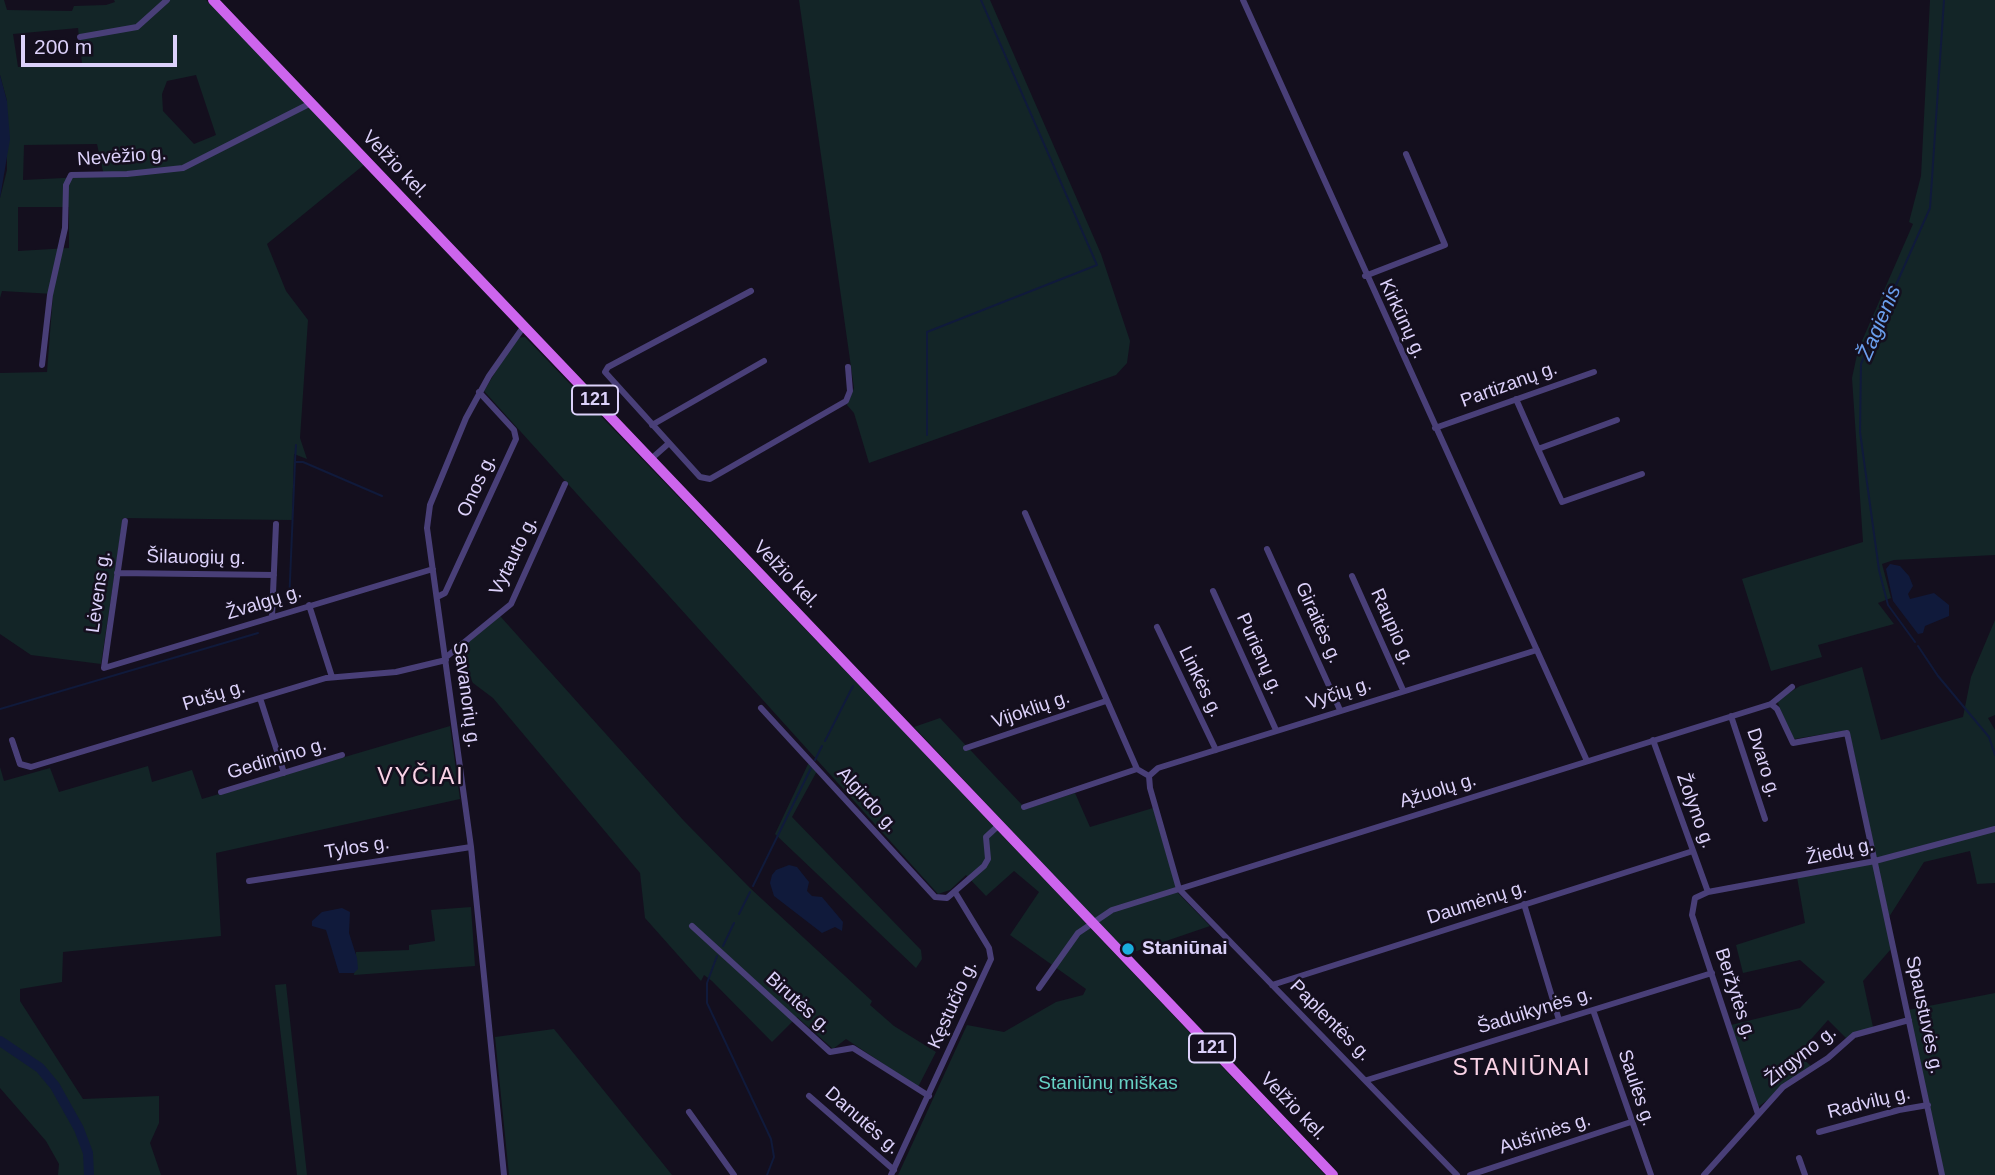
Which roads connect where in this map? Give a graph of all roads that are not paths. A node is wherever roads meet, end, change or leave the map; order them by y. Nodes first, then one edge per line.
1 (167, 0) edge
2 (213, 0) edge
3 (1243, 0) edge
4 (80, 37) dead end
5 (311, 103) junction
6 (1406, 154) dead end
7 (1365, 276) junction
8 (751, 291) dead end
9 (524, 326) junction
10 (764, 361) dead end
11 (42, 365) dead end
12 (848, 367) dead end
13 (1594, 372) dead end
14 (479, 392) junction
15 (1516, 399) junction
16 (1617, 421) dead end
17 (652, 425) junction
18 (1435, 428) junction
19 (668, 444) junction
20 (1538, 449) junction
21 (651, 459) junction
22 (1642, 474) dead end
23 (565, 484) dead end
24 (1025, 513) dead end
25 (125, 520) dead end
26 (276, 524) dead end
27 (1268, 549) dead end
28 (433, 569) junction
29 (117, 573) junction
30 (274, 575) junction
31 (1352, 576) dead end
32 (1213, 591) dead end
33 (437, 597) junction
34 (309, 606) junction
35 (272, 616) junction
36 (1157, 626) dead end
37 (1537, 650) junction
38 (446, 659) junction
39 (104, 668) joint
40 (331, 677) junction
41 (1792, 687) dead end
42 (1403, 690) junction
43 (260, 698) junction
44 (1106, 701) junction
45 (1771, 704) junction
46 (761, 708) dead end
47 (1340, 710) junction
48 (1731, 716) junction
49 (1276, 730) junction
50 (12, 740) dead end
51 (1653, 740) junction
52 (965, 748) dead end
53 (1216, 750) junction
54 (342, 755) dead end
55 (1587, 761) junction
56 (1137, 769) junction
57 (284, 774) junction
58 (1149, 776) junction
59 (221, 792) dead end
60 (1024, 807) dead end
61 (1765, 819) dead end
62 (999, 825) junction
63 (1995, 829) edge
64 (471, 847) junction
65 (1693, 851) junction
66 (1875, 861) junction
67 (249, 881) dead end
68 (1179, 889) junction
69 (955, 892) junction
70 (1708, 892) junction
71 (1524, 904) junction
72 (1092, 922) junction
73 (692, 926) dead end
74 (1712, 973) junction
75 (1272, 985) junction
76 (1039, 988) dead end
77 (1593, 1010) junction
78 (1559, 1020) junction
79 (1909, 1020) junction
80 (1367, 1080) junction
81 (809, 1096) dead end
82 (929, 1097) junction
83 (1928, 1105) junction
84 (689, 1112) dead end
85 (1758, 1114) junction
86 (1631, 1122) junction
87 (1819, 1132) dead end
88 (1799, 1158) dead end
89 (892, 1172) edge
90 (504, 1175) edge
91 (734, 1175) edge
92 (1333, 1175) edge
93 (1457, 1175) edge
94 (1469, 1175) edge
95 (1651, 1175) edge
96 (1704, 1175) edge
97 (1805, 1175) edge
98 (1942, 1175) edge

1 - 4 street
2 - 5 main road, Velžio kel. / 121
3 - 7 street, Kirkūnų g.
5 - 9 main road, Velžio kel. / 121
5 - 11 street, Nevėžio g.
6 - 7 street
7 - 18 street, Kirkūnų g.
8 - 17 street
9 - 14 street, Savanorių g.
9 - 21 main road, Velžio kel. / 121
10 - 17 street
12 - 19 street
13 - 15 street, Partizanų g.
14 - 28 street, Savanorių g.
14 - 33 street, Onos g.
15 - 18 street, Partizanų g.
15 - 20 street
16 - 20 street
17 - 19 street
18 - 37 street, Kirkūnų g.
19 - 21 street
20 - 22 street
21 - 62 main road, Velžio kel. / 121
23 - 38 street, Vytauto g.
24 - 44 street
25 - 29 street, Lėvens g.
26 - 30 street
27 - 47 street, Giraitės g.
28 - 33 street, Savanorių g.
28 - 34 street, Žvalgų g.
29 - 30 street, Šilauogių g.
29 - 39 street, Lėvens g.
30 - 35 street
31 - 42 street, Raupio g.
32 - 49 street, Purienų g.
33 - 38 street, Savanorių g.
34 - 35 street, Žvalgų g.
34 - 40 street
35 - 39 street, Žvalgų g.
36 - 53 street, Linkės g.
37 - 42 street, Vyčių g.
37 - 55 street
38 - 40 street, Pušų g.
38 - 64 street, Savanorių g.
40 - 43 street, Pušų g.
41 - 45 street, Ąžuolų g.
42 - 47 street, Vyčių g.
43 - 50 street, Pušų g.
43 - 57 street
44 - 52 street, Vijoklių g.
44 - 56 street
45 - 48 street, Ąžuolų g.
45 - 66 street, Spaustuvės g.
46 - 69 street, Algirdo g.
47 - 49 street, Vyčių g.
48 - 51 street, Ąžuolų g.
48 - 61 street, Dvaro g.
49 - 53 street, Vyčių g.
51 - 55 street, Ąžuolų g.
51 - 65 street, Žolyno g.
53 - 58 street, Vyčių g.
54 - 57 street, Gedimino g.
55 - 68 street, Ąžuolų g.
56 - 58 street
56 - 60 street
57 - 59 street, Gedimino g.
58 - 68 street
62 - 69 street
62 - 72 main road, Velžio kel. / 121
63 - 66 street, Žiedų g.
64 - 67 street, Tylos g.
64 - 90 street, Savanorių g.
65 - 70 street, Žolyno g.
65 - 71 street, Daumėnų g.
66 - 70 street, Žiedų g.
66 - 79 street, Spaustuvės g.
68 - 72 street, Ąžuolų g.
68 - 75 street, Paplentės g.
69 - 82 street, Kęstučio g.
70 - 74 street, Beržytės g.
71 - 75 street, Daumėnų g.
71 - 78 street
72 - 76 street, Ąžuolų g.
72 - 92 main road, Velžio kel. / 121
73 - 82 street, Birutės g.
74 - 77 street, Šaduikynės g.
74 - 85 street, Beržytės g.
75 - 80 street, Paplentės g.
77 - 78 street, Šaduikynės g.
77 - 86 street, Saulės g.
78 - 80 street, Šaduikynės g.
79 - 83 street, Spaustuvės g.
79 - 85 street, Žirgyno g.
80 - 93 street, Paplentės g.
81 - 89 street, Danutės g.
82 - 89 street, Kęstučio g.
83 - 87 street, Radvilų g.
83 - 98 street, Spaustuvės g.
84 - 91 street
85 - 96 street, Žirgyno g.
86 - 94 street, Aušrinės g.
86 - 95 street, Saulės g.
88 - 97 street

